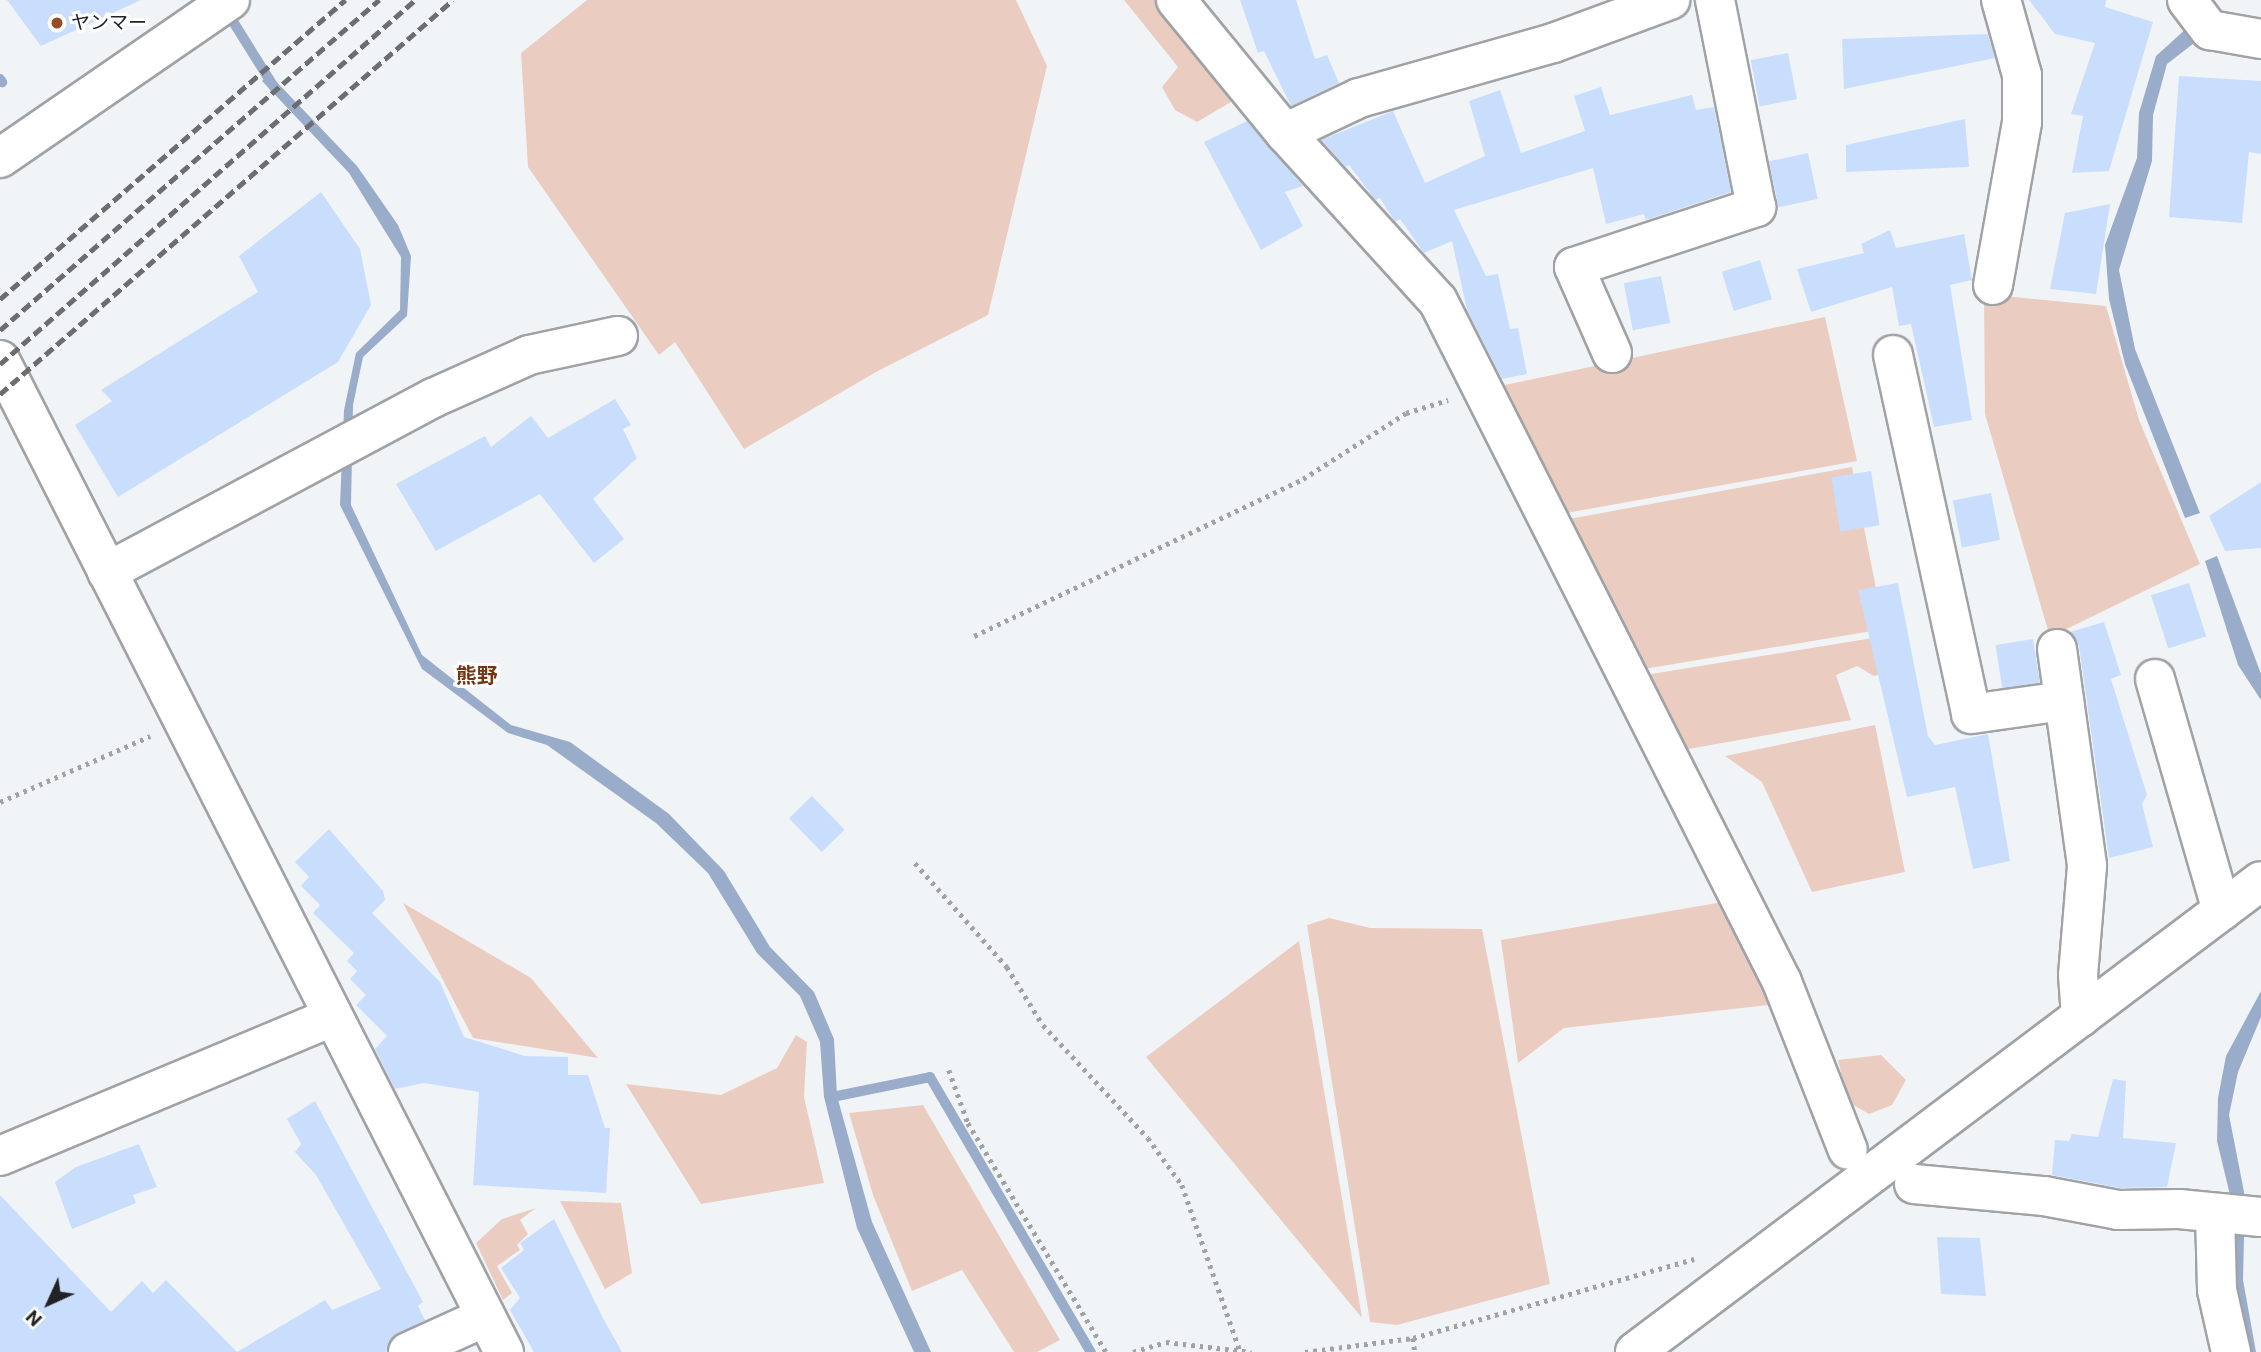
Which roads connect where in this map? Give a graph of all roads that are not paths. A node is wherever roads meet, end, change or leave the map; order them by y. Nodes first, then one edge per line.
1 (230, 0) edge
2 (1176, 0) edge
3 (1670, 0) edge
4 (1715, 0) edge
5 (2001, 0) edge
6 (2187, 0) edge
7 (2261, 39) edge
8 (1285, 133) junction
9 (0, 158) edge
10 (1993, 285) dead end
11 (618, 336) dead end
12 (1612, 353) dead end
13 (1893, 355) dead end
14 (0, 360) edge
15 (107, 572) junction
16 (2057, 649) dead end
17 (2155, 679) dead end
18 (2064, 701) junction
19 (2261, 881) edge
20 (2222, 911) junction
21 (2081, 1017) junction
22 (330, 1018) junction
23 (1848, 1150) dead end
24 (0, 1156) edge
25 (1914, 1184) dead end
26 (2215, 1213) junction
27 (2261, 1217) edge
28 (485, 1317) junction
29 (408, 1352) edge
30 (504, 1352) edge
31 (1634, 1352) edge
32 (2231, 1352) edge

1 - 9 street
2 - 8 street
3 - 8 street
4 - 12 street
5 - 10 street
6 - 7 street
8 - 23 street
11 - 15 street
13 - 18 street
14 - 15 street
15 - 22 street
16 - 18 street
17 - 20 street
18 - 21 street
19 - 20 street
20 - 21 street
21 - 31 street
22 - 24 street
22 - 28 street
25 - 26 street
26 - 27 street
26 - 32 street
28 - 29 street
28 - 30 street

